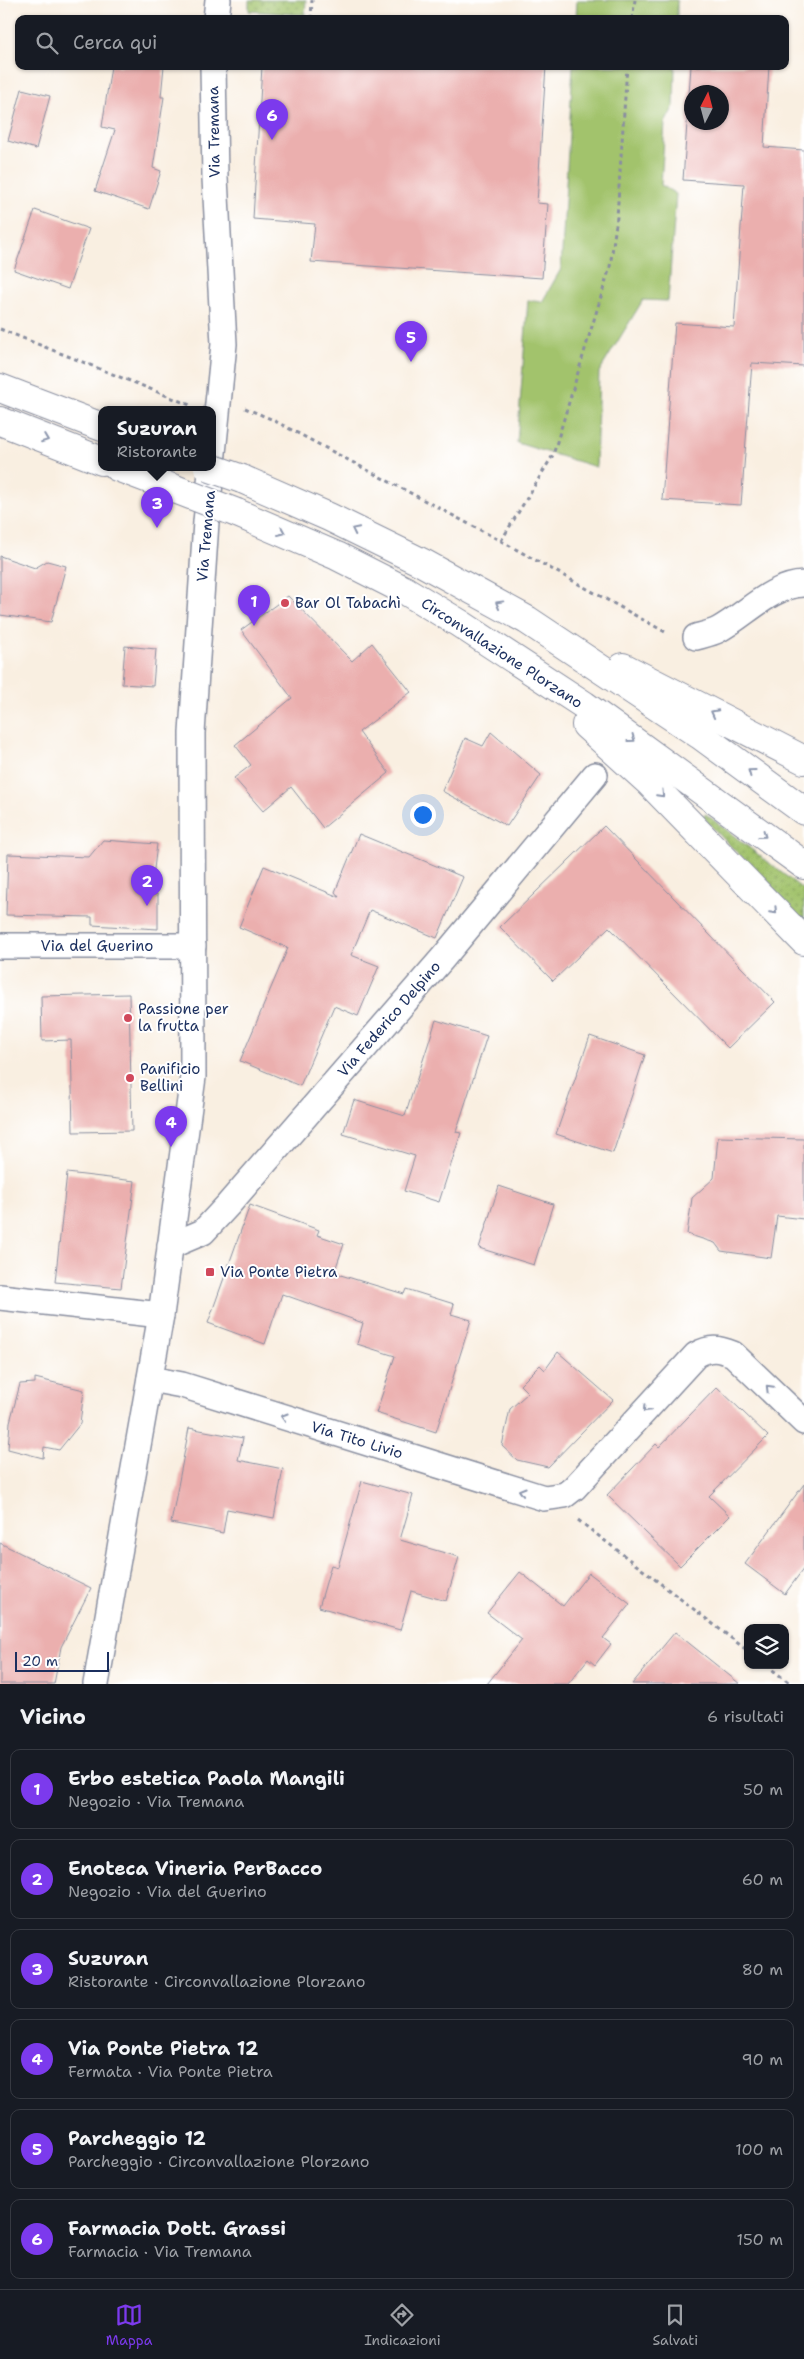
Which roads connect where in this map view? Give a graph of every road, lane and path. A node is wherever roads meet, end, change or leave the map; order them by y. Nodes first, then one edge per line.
1 (218, 0) edge
2 (312, 0) edge
3 (634, 0) edge
4 (226, 15) edge
5 (311, 15) edge
6 (632, 15) edge
7 (213, 70) edge
8 (627, 70) edge
9 (0, 329) edge
10 (0, 388) edge
11 (220, 391) junction
12 (245, 407) dead end
13 (0, 421) edge
14 (98, 425) edge
15 (216, 428) edge
16 (98, 459) edge
17 (216, 470) edge
18 (128, 471) edge
19 (211, 471) edge
20 (501, 541) junction
21 (804, 584) edge
22 (527, 620) junction
23 (696, 637) joint
24 (508, 656) junction
25 (804, 760) edge
26 (595, 775) dead end
27 (804, 811) edge
28 (804, 864) edge
29 (804, 941) edge
30 (0, 946) edge
31 (193, 946) junction
32 (170, 1246) junction
33 (0, 1297) edge
34 (161, 1315) junction
35 (150, 1379) junction
36 (804, 1422) edge
37 (565, 1495) junction
38 (744, 1648) edge
39 (771, 1669) edge
40 (96, 1684) edge
41 (791, 1684) edge

1 - 4 street
2 - 5 path
3 - 6 path
7 - 11 street, Via Tremana
8 - 20 path
9 - 11 path
10 - 14 highway
11 - 15 street, Via Tremana
12 - 20 path
13 -> 16 highway
22 -> 17 highway, bridge
18 -> 24 highway, Circonvallazione Plorzano, bridge
19 - 31 street, Via Tremana
20 - 23 path
21 - 23 street
25 -> 22 highway
27 -> 22 highway
24 -> 28 highway, Circonvallazione Plorzano
24 -> 29 highway
26 - 32 street, Via Federico Delpino
30 - 31 street, Via del Guerino
31 - 32 street
32 - 34 street
33 - 34 street
34 - 35 street
37 -> 35 street, Via Tito Livio
35 - 40 street
36 -> 37 street
37 - 38 path
39 - 41 path

